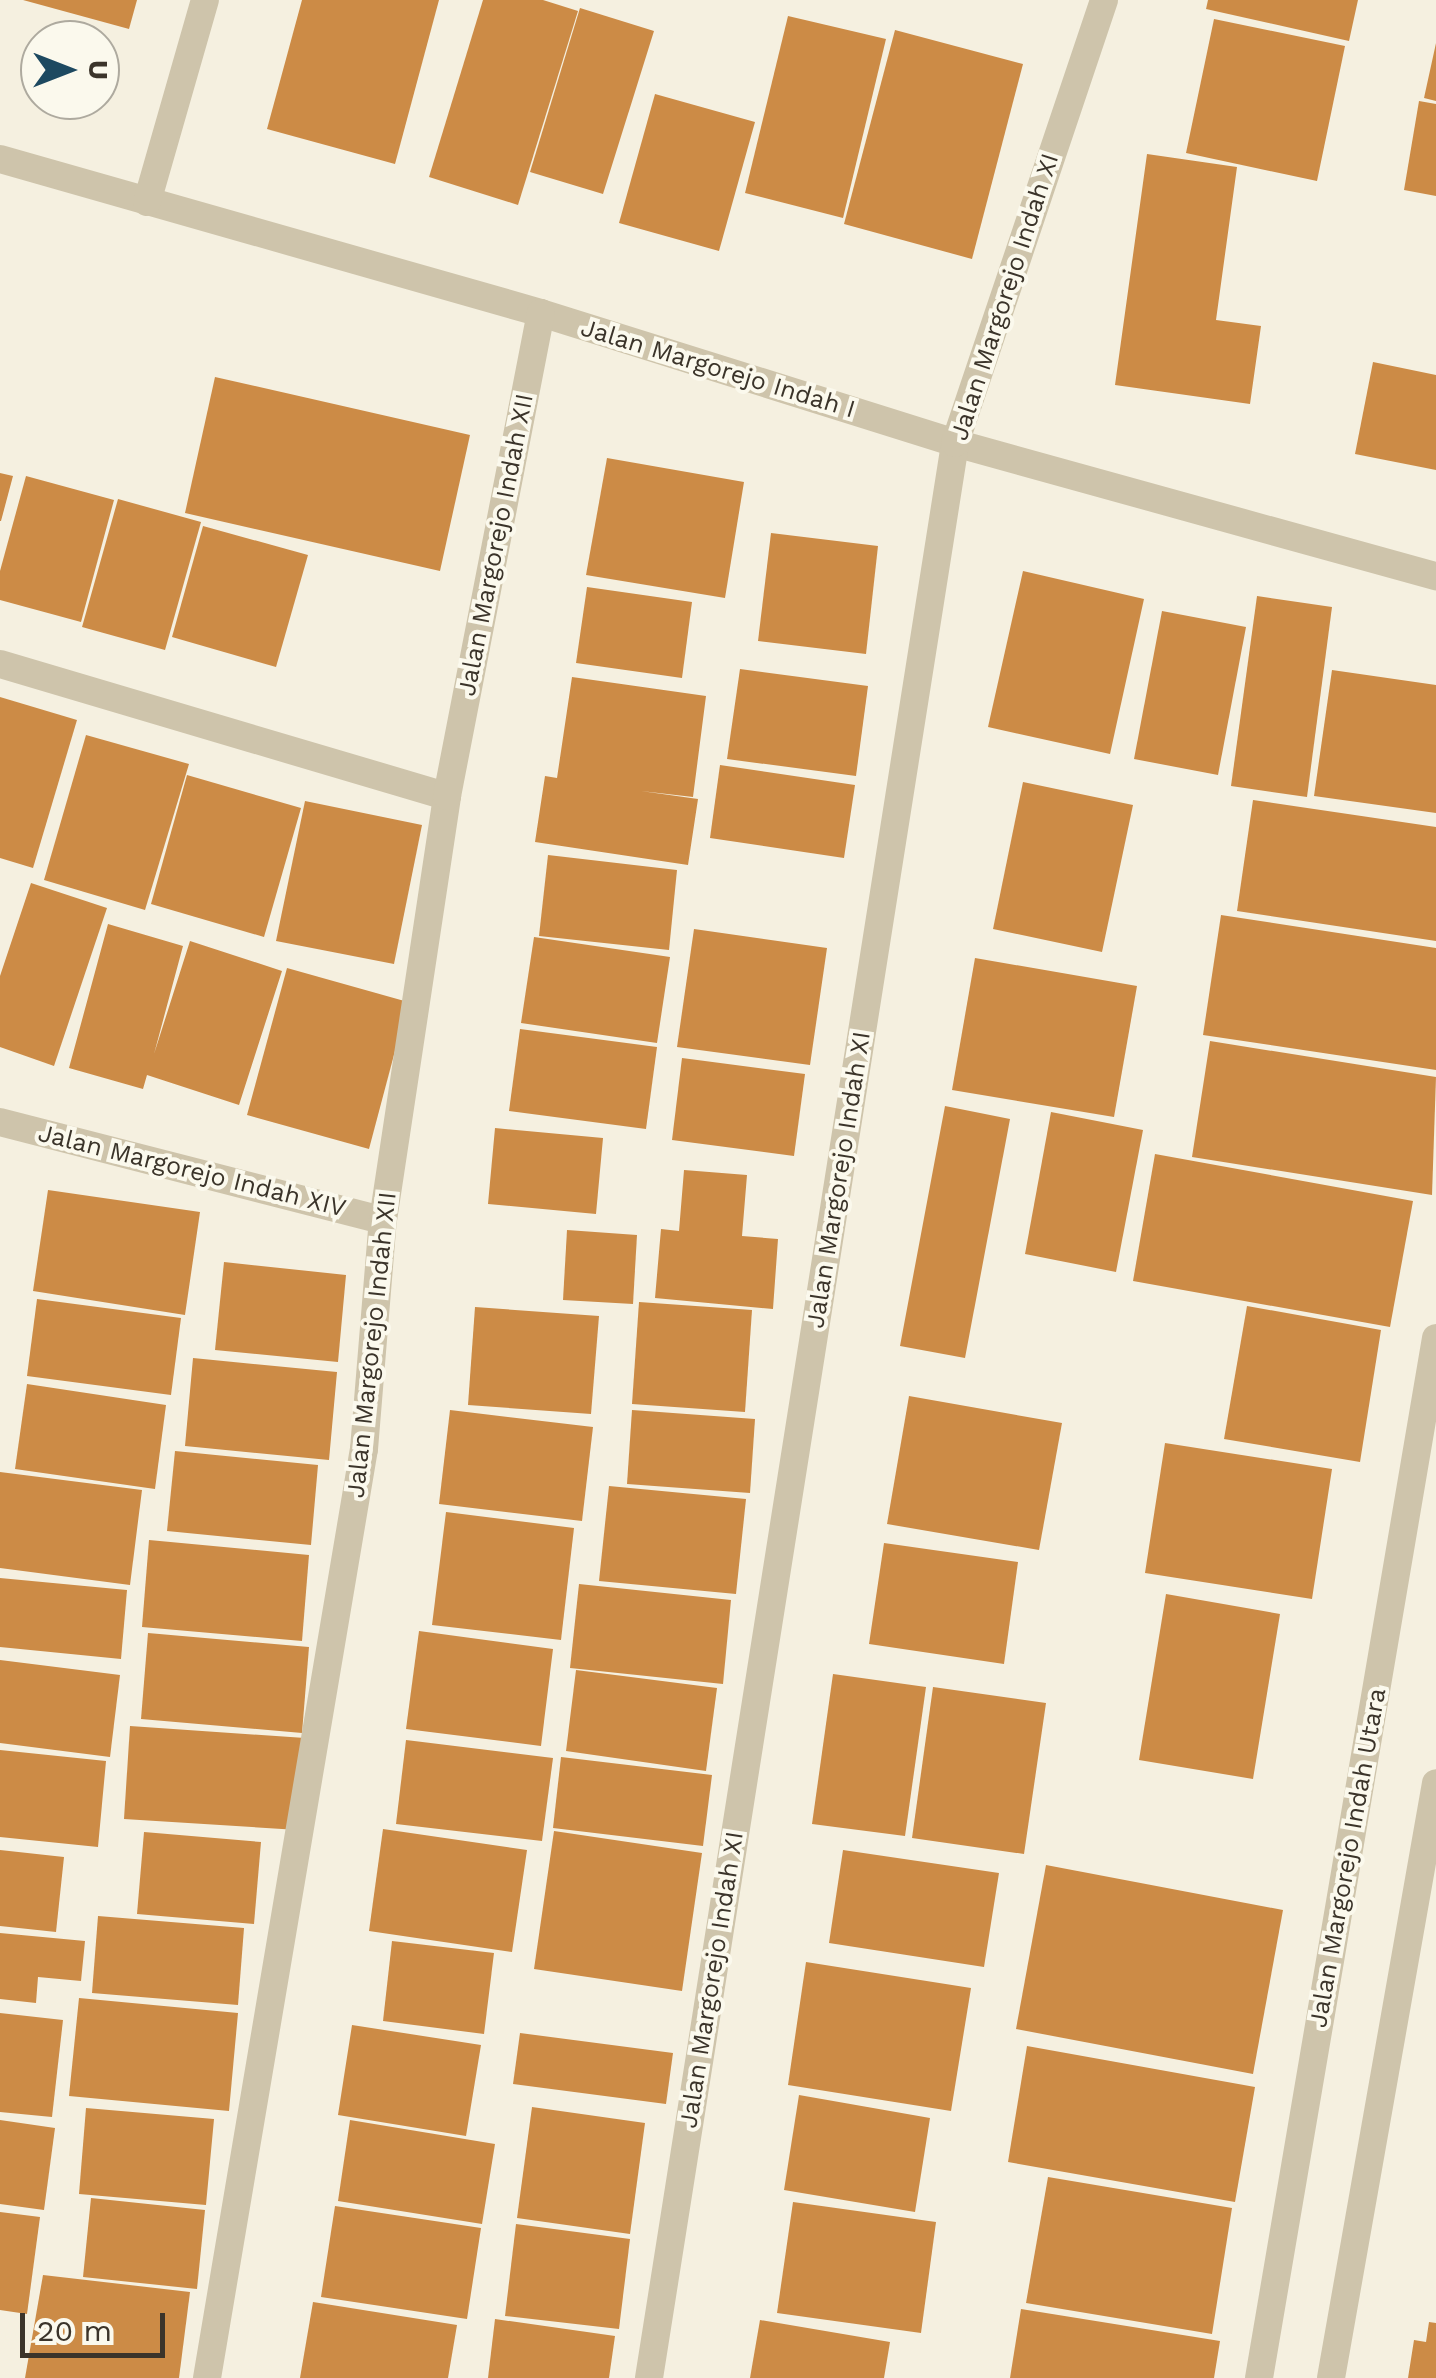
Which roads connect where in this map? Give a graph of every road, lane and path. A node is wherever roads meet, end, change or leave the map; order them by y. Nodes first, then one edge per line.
1 (205, 0) edge
2 (1104, 0) edge
3 (0, 159) edge
4 (148, 202) junction
5 (540, 313) junction
6 (956, 443) junction
7 (1436, 576) edge
8 (0, 664) edge
9 (447, 796) junction
10 (0, 1122) edge
11 (384, 1220) junction
12 (1436, 1338) edge
13 (1436, 1783) edge
14 (207, 2378) edge
15 (649, 2378) edge
16 (1260, 2378) edge
17 (1332, 2378) edge

1 - 4 street
2 - 6 street, Jalan Margorejo Indah XI
3 - 4 street, Jalan Margorejo Indah I
4 - 5 street, Jalan Margorejo Indah I
5 - 6 street, Jalan Margorejo Indah I
5 - 9 street, Jalan Margorejo Indah XII
6 - 7 street, Jalan Margorejo Indah I
6 - 15 street, Jalan Margorejo Indah XI
8 - 9 street
9 - 11 street, Jalan Margorejo Indah XII
10 - 11 street, Jalan Margorejo Indah XIV
11 - 14 street, Jalan Margorejo Indah XII
12 - 16 street, Jalan Margorejo Indah Utara
13 - 17 street

